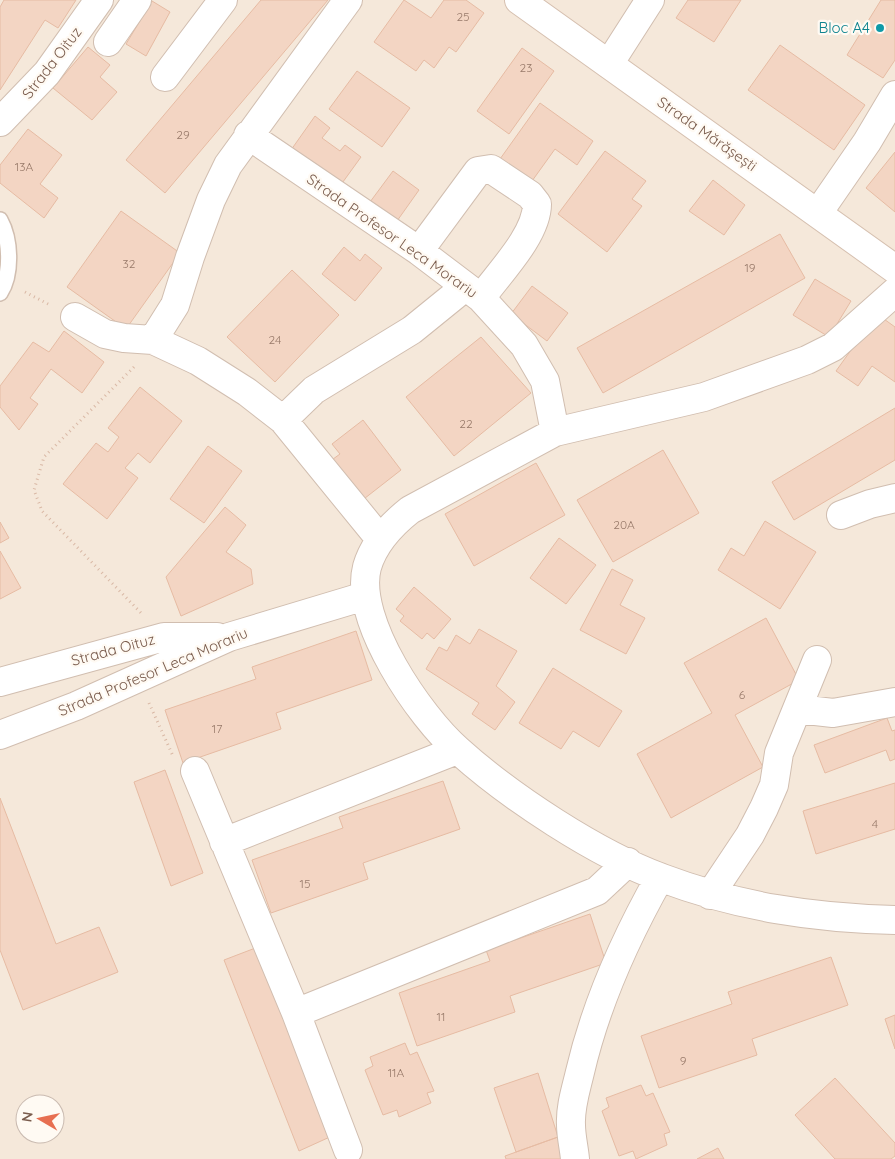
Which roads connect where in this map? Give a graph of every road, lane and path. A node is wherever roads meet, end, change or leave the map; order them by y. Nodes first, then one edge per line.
1 (99, 0) edge
2 (138, 0) edge
3 (223, 0) edge
4 (348, 0) edge
5 (519, 0) edge
6 (650, 0) edge
7 (108, 42) dead end
8 (609, 64) junction
9 (165, 77) dead end
10 (895, 95) edge
11 (0, 122) edge
12 (248, 135) junction
13 (818, 213) junction
14 (0, 220) edge
15 (419, 251) junction
16 (895, 269) edge
17 (3, 288) edge
18 (895, 292) edge
19 (473, 293) junction
20 (75, 317) joint
21 (153, 340) junction
22 (282, 420) junction
23 (555, 432) junction
24 (895, 498) edge
25 (841, 515) dead end
26 (380, 540) junction
27 (365, 596) junction
28 (164, 636) junction
29 (229, 637) junction
30 (817, 660) dead end
31 (138, 677) junction
32 (0, 682) edge
33 (895, 702) edge
34 (798, 709) junction
35 (0, 735) edge
36 (457, 750) junction
37 (195, 771) joint
38 (224, 842) junction
39 (628, 862) junction
40 (660, 877) junction
41 (710, 895) junction
42 (895, 920) edge
43 (296, 1013) junction
44 (348, 1150) dead end
45 (575, 1159) edge

1 - 11 street, Strada Oituz
2 - 7 street
3 - 9 street
4 - 12 street
5 - 8 street, Strada Mărășești
6 - 8 street
8 - 13 street, Strada Mărășești
10 - 13 street
12 - 15 street, Strada Profesor Leca Morariu
12 - 21 street
13 - 16 street, Strada Mărășești
14 - 17 lane
15 - 19 street, Strada Profesor Leca Morariu
15 - 19 street
17 - 20 path
18 - 23 street
19 - 22 street
19 - 23 street, Strada Profesor Leca Morariu
20 - 21 street
21 - 22 street
21 - 28 path
22 - 26 street
23 - 26 street
24 - 25 street
26 - 27 street
27 - 29 street, Strada Profesor Leca Morariu
27 - 36 street
28 - 29 street, Strada Oituz
28 - 32 street, Strada Oituz
29 - 31 street, Strada Profesor Leca Morariu
30 - 34 street
31 - 35 street, Strada Profesor Leca Morariu
31 - 37 path
33 - 34 street
34 - 41 street
36 - 38 street
36 - 39 street
37 - 38 street
38 - 43 street
39 - 40 street
39 - 43 street
40 - 41 street
40 - 45 street
41 - 42 street
43 - 44 street

